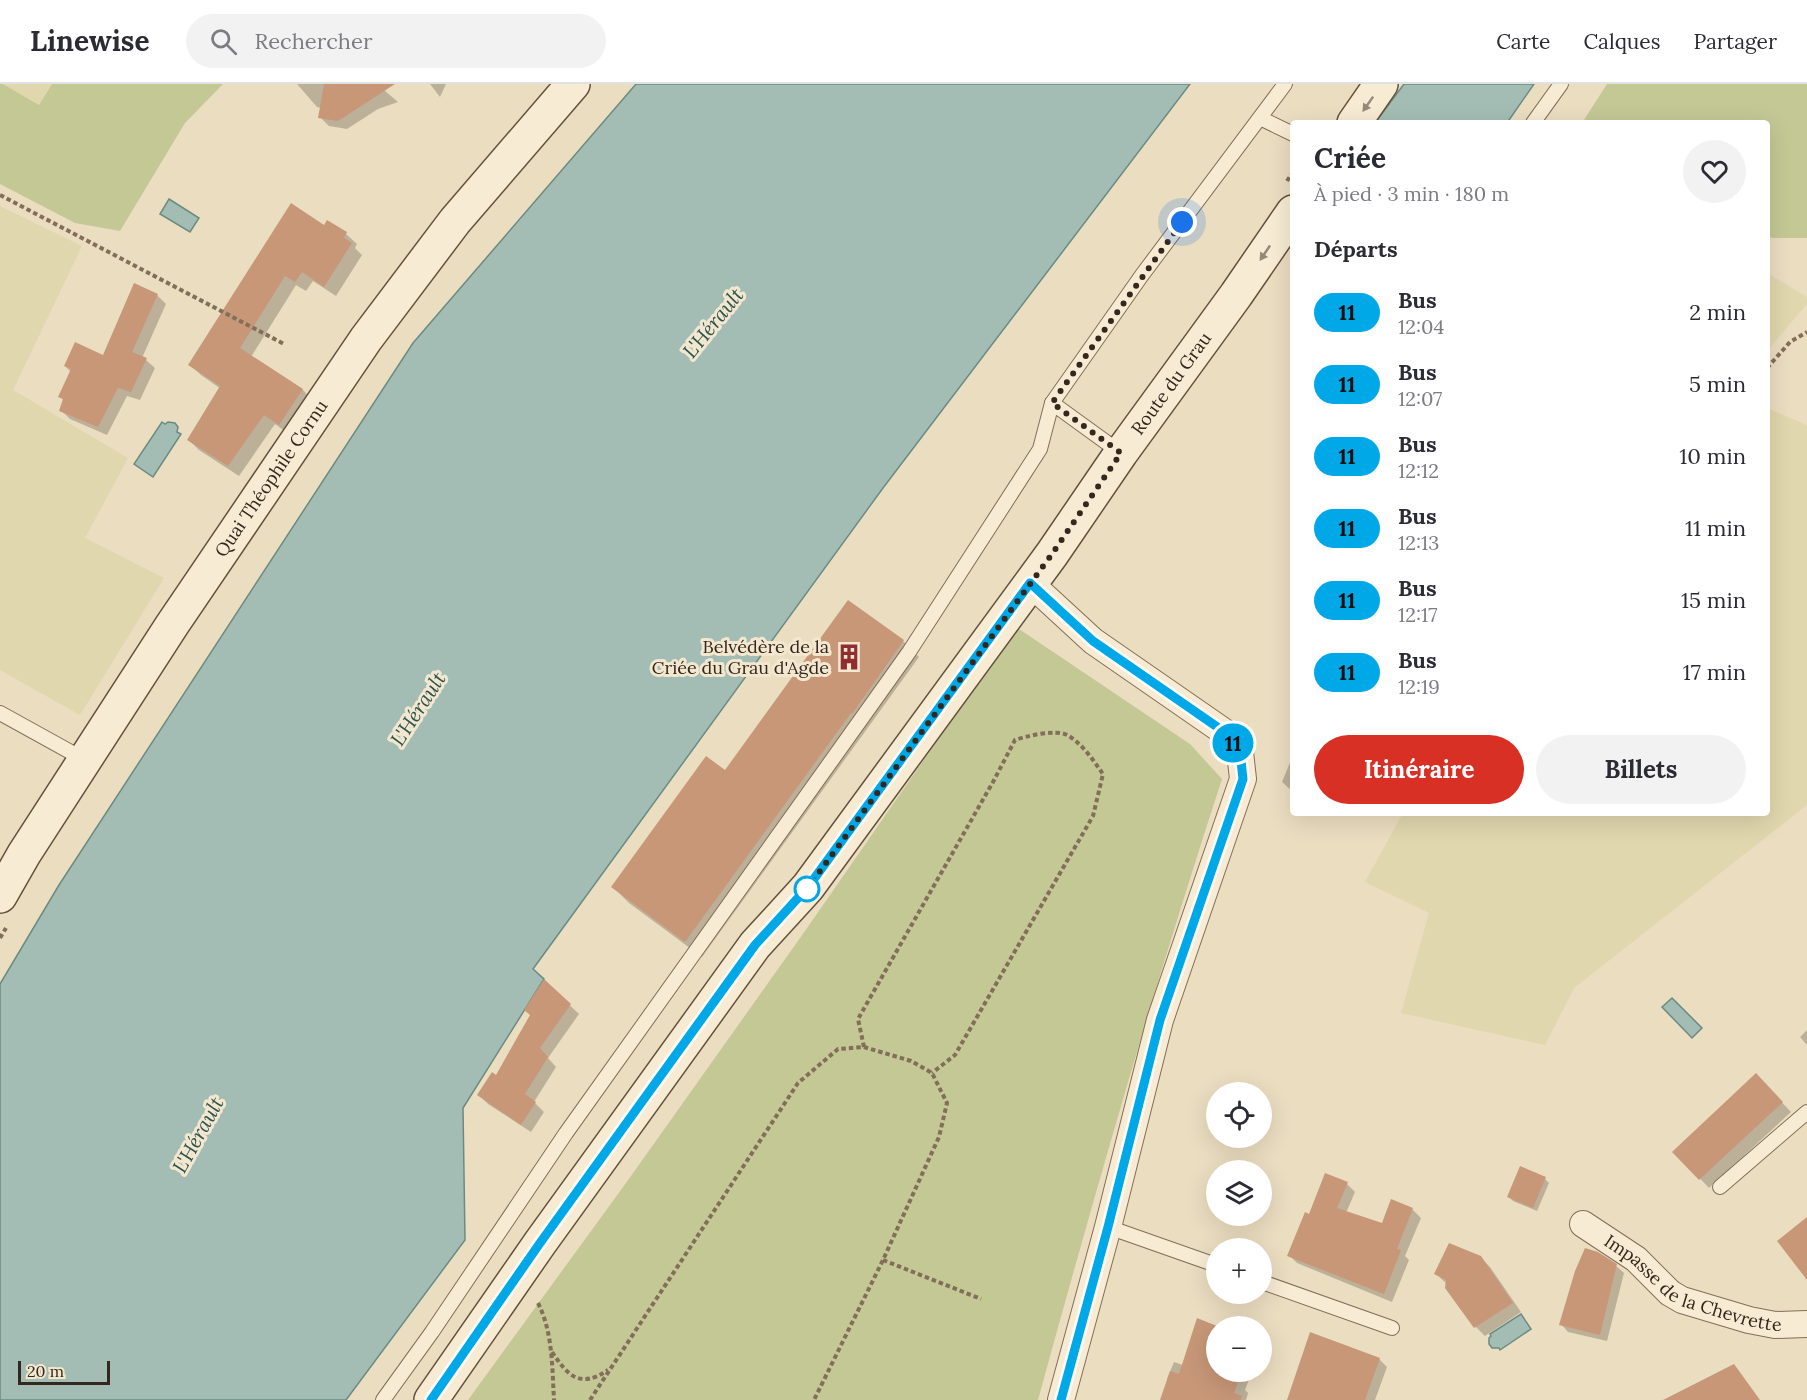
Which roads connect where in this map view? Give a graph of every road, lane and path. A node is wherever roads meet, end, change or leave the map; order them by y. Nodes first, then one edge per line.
1 (573, 84) edge
2 (1285, 84) edge
3 (1381, 84) edge
4 (1561, 84) edge
5 (1260, 118) junction
6 (1356, 120) edge
7 (1535, 120) edge
8 (1290, 133) edge
9 (0, 195) edge
10 (1290, 216) edge
11 (1807, 332) edge
12 (284, 344) dead end
13 (1770, 365) edge
14 (1052, 403) junction
15 (1121, 453) junction
16 (1030, 583) junction
17 (0, 713) edge
18 (85, 760) junction
19 (0, 896) edge
20 (864, 1047) junction
21 (933, 1073) junction
22 (1807, 1112) edge
23 (1720, 1187) dead end
24 (1583, 1224) dead end
25 (1108, 1227) junction
26 (883, 1260) junction
27 (1206, 1262) edge
28 (516, 1278) junction
29 (1272, 1286) edge
30 (981, 1299) dead end
31 (1807, 1324) edge
32 (1392, 1328) dead end
33 (551, 1349) junction
34 (611, 1368) junction
35 (383, 1400) edge
36 (431, 1400) edge
37 (554, 1400) edge
38 (590, 1400) edge
39 (814, 1400) edge
40 (1061, 1400) edge

1 - 18 street, Quai Théophile Cornu
2 - 5 lane
3 -> 6 street
4 - 7 lane
5 - 8 lane
5 - 14 lane
9 - 12 path
10 -> 15 street, Route du Grau
11 - 13 path
14 - 15 lane
14 - 35 lane
15 - 16 street, Route du Grau
16 - 25 street
16 - 28 street, Route du Grau
17 - 18 lane
18 - 19 street, Quai Théophile Cornu
20 - 21 path
20 - 21 path
20 - 34 path
21 - 26 path
22 - 23 lane
24 - 31 street, Impasse de la Chevrette
25 - 27 lane
25 - 40 street
26 - 30 path
26 - 39 path
28 - 33 path
28 - 36 street, Route du Grau
29 - 32 lane
33 - 34 path
33 - 37 path
34 - 38 path

